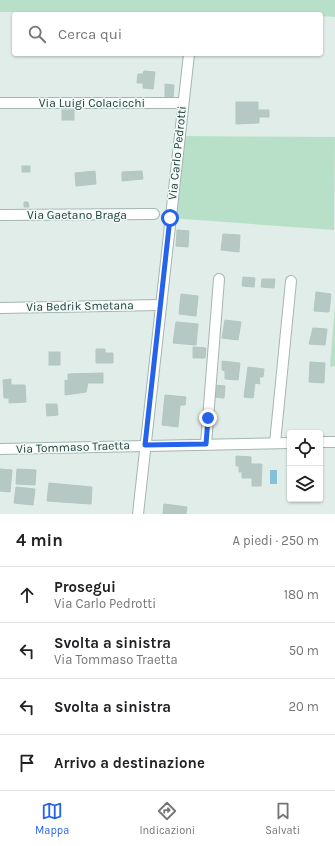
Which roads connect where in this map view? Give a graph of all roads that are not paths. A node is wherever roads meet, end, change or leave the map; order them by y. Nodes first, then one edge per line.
1 (189, 56) edge
2 (0, 103) edge
3 (183, 103) junction
4 (154, 214) dead end
5 (0, 215) edge
6 (220, 279) dead end
7 (291, 281) dead end
8 (160, 305) junction
9 (0, 308) edge
10 (323, 442) edge
11 (335, 442) edge
12 (275, 443) junction
13 (287, 443) edge
14 (206, 444) junction
15 (145, 445) junction
16 (0, 449) edge
17 (138, 514) edge

1 - 3 street, Via Carlo Pedrotti
2 - 3 street, Via Luigi Colacicchi
3 - 8 street, Via Carlo Pedrotti
4 - 5 street, Via Gaetano Braga
6 - 14 street
7 - 12 street
8 - 9 street, Via Bedrik Smetana
8 - 15 street, Via Carlo Pedrotti
10 - 11 street
12 - 13 street, Via Tommaso Traetta
12 - 14 street, Via Tommaso Traetta
14 - 15 street, Via Tommaso Traetta
15 - 16 street, Via Tommaso Traetta
15 - 17 street, Via Carlo Pedrotti

